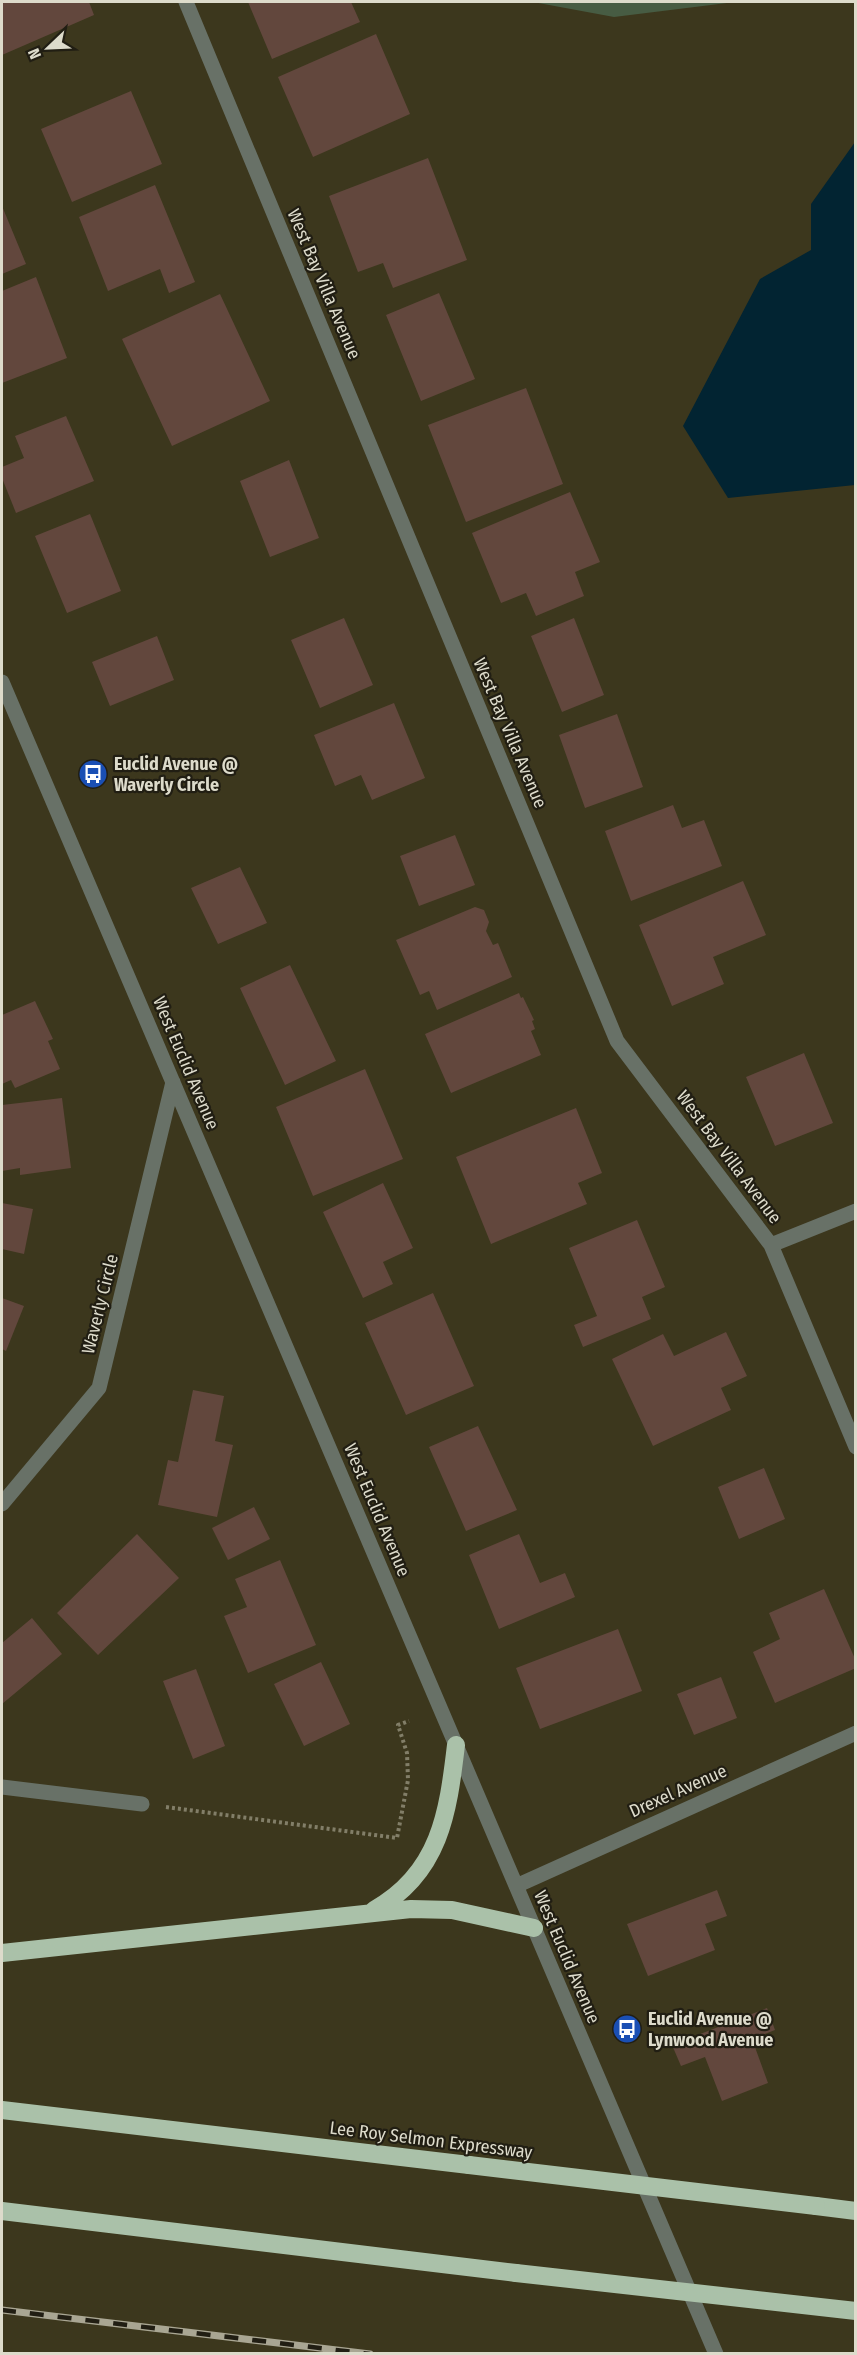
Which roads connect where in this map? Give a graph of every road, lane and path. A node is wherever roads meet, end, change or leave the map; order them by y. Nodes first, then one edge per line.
1 (186, 2) edge
2 (2, 682) edge
3 (173, 1082) junction
4 (855, 1211) edge
5 (771, 1245) junction
6 (855, 1447) edge
7 (2, 1504) edge
8 (409, 1721) dead end
9 (855, 1733) edge
10 (456, 1745) junction
11 (2, 1787) edge
12 (142, 1804) joint
13 (516, 1886) junction
14 (370, 1912) junction
15 (534, 1928) junction
16 (2, 1953) edge
17 (2, 2110) edge
18 (2, 2211) edge
19 (855, 2211) edge
20 (855, 2311) edge
21 (716, 2354) edge

1 - 5 street, West Bay Villa Avenue
2 - 3 street, West Euclid Avenue
3 - 7 street, Waverly Circle
3 - 10 street, West Euclid Avenue
4 - 5 street
5 - 6 street, West Bay Villa Avenue
8 - 12 path
9 - 13 street, Drexel Avenue
10 - 13 street, West Euclid Avenue
10 - 14 highway
11 - 12 street
13 - 15 street, West Euclid Avenue
14 - 15 highway
14 - 16 highway
15 - 21 street, West Euclid Avenue
17 - 19 highway, Lee Roy Selmon Expressway, bridge
18 - 20 highway, bridge

